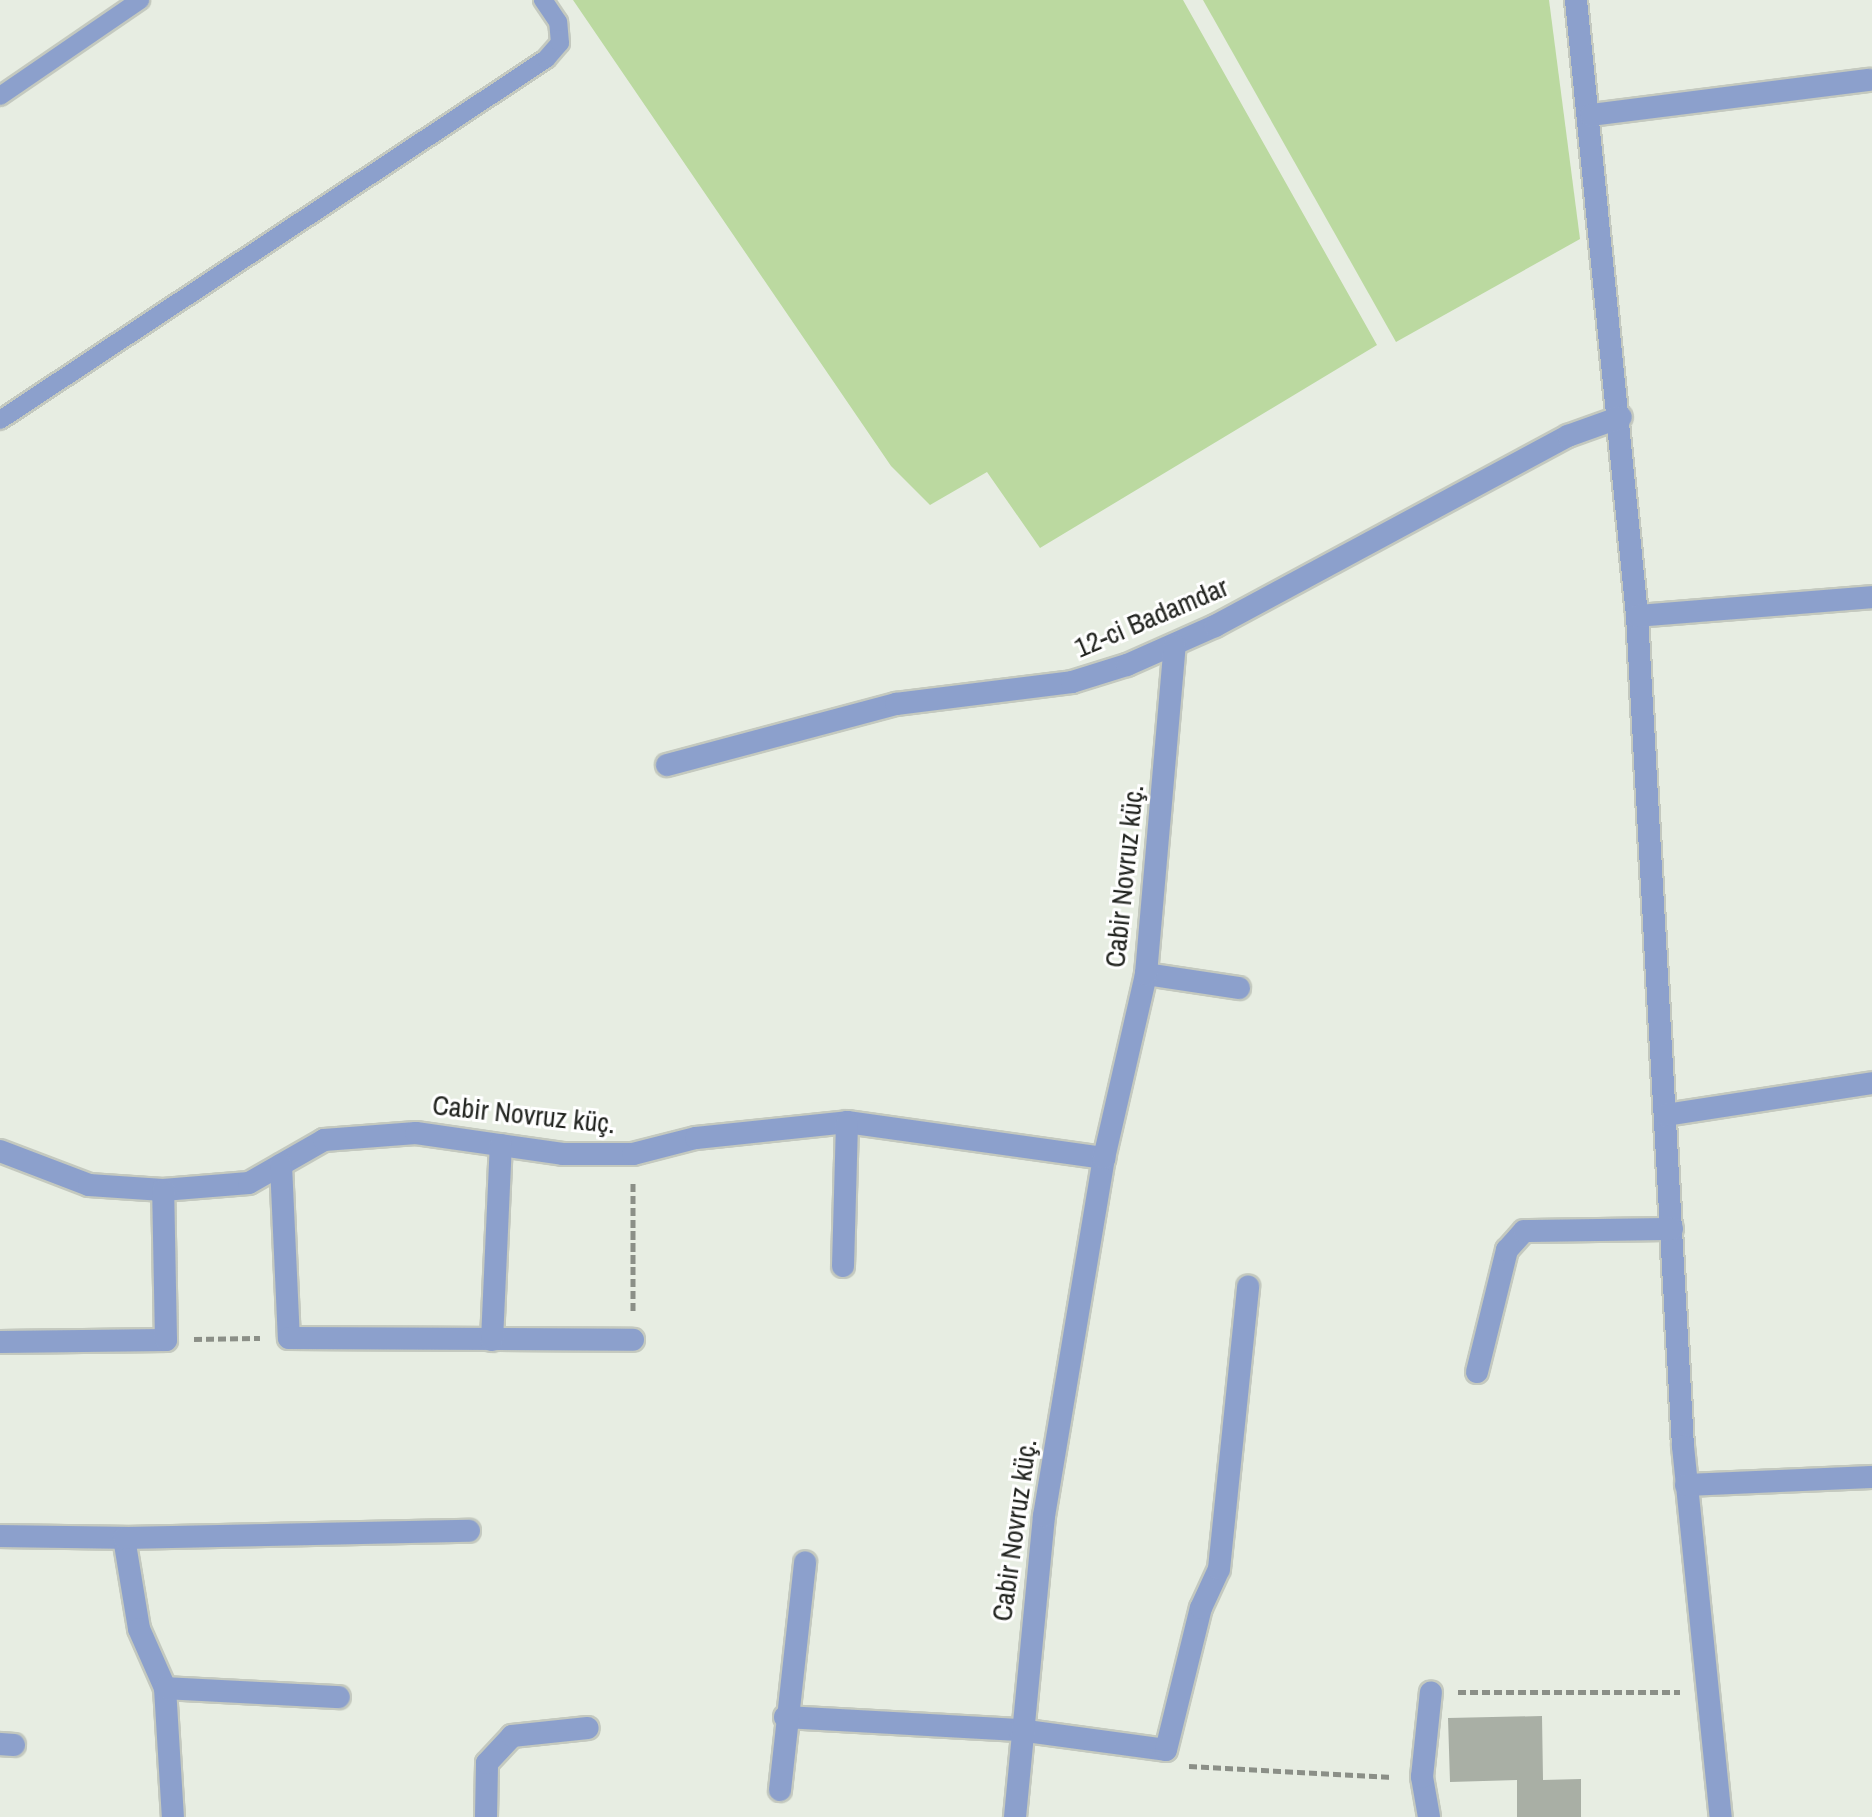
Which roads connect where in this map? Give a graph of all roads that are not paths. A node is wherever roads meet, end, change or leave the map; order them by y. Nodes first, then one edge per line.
1 (140, 0) edge
2 (543, 0) edge
3 (1576, 0) edge
4 (1869, 80) dead end
5 (0, 96) edge
6 (1591, 115) junction
7 (1621, 417) junction
8 (0, 420) edge
9 (1872, 597) edge
10 (1637, 616) junction
11 (1175, 645) junction
12 (667, 765) dead end
13 (1146, 974) junction
14 (1239, 988) dead end
15 (1872, 1083) edge
16 (1666, 1115) junction
17 (847, 1122) junction
18 (501, 1145) junction
19 (0, 1151) edge
20 (1104, 1158) junction
21 (281, 1165) junction
22 (163, 1190) junction
23 (1672, 1229) junction
24 (843, 1266) dead end
25 (1248, 1286) dead end
26 (492, 1340) junction
27 (633, 1340) road end
28 (0, 1342) edge
29 (1477, 1372) dead end
30 (1872, 1477) edge
31 (1686, 1485) junction
32 (469, 1531) dead end
33 (0, 1536) edge
34 (124, 1538) junction
35 (805, 1562) dead end
36 (165, 1688) junction
37 (1431, 1692) road end
38 (339, 1697) dead end
39 (785, 1717) junction
40 (588, 1728) dead end
41 (1019, 1730) junction
42 (780, 1790) dead end
43 (173, 1817) edge
44 (486, 1817) edge
45 (1015, 1817) edge
46 (1429, 1817) edge
47 (1721, 1817) edge

1 - 5 lane
2 - 8 lane
3 - 6 street
4 - 6 street
6 - 7 street
7 - 10 street
7 - 11 street, 12-ci Badamdar
9 - 10 street
10 - 16 street
11 - 12 street, 12-ci Badamdar
11 - 13 street, Cabir Novruz küç.
13 - 14 street
13 - 20 street, Cabir Novruz küç.
15 - 16 street
16 - 23 street
17 - 18 street, Cabir Novruz küç.
17 - 20 street, Cabir Novruz küç.
17 - 24 street
18 - 21 street, Cabir Novruz küç.
18 - 26 street
19 - 22 street, Cabir Novruz küç.
20 - 41 street, Cabir Novruz küç.
21 - 22 street, Cabir Novruz küç.
21 - 26 street
22 - 28 street
23 - 29 street
23 - 31 street
25 - 41 street
26 - 27 street
30 - 31 street
31 - 47 street
32 - 34 street
33 - 34 street
34 - 36 street
35 - 39 street
36 - 38 street
36 - 43 street
37 - 46 street
39 - 41 street
39 - 42 street
40 - 44 street
41 - 45 street, Cabir Novruz küç.

